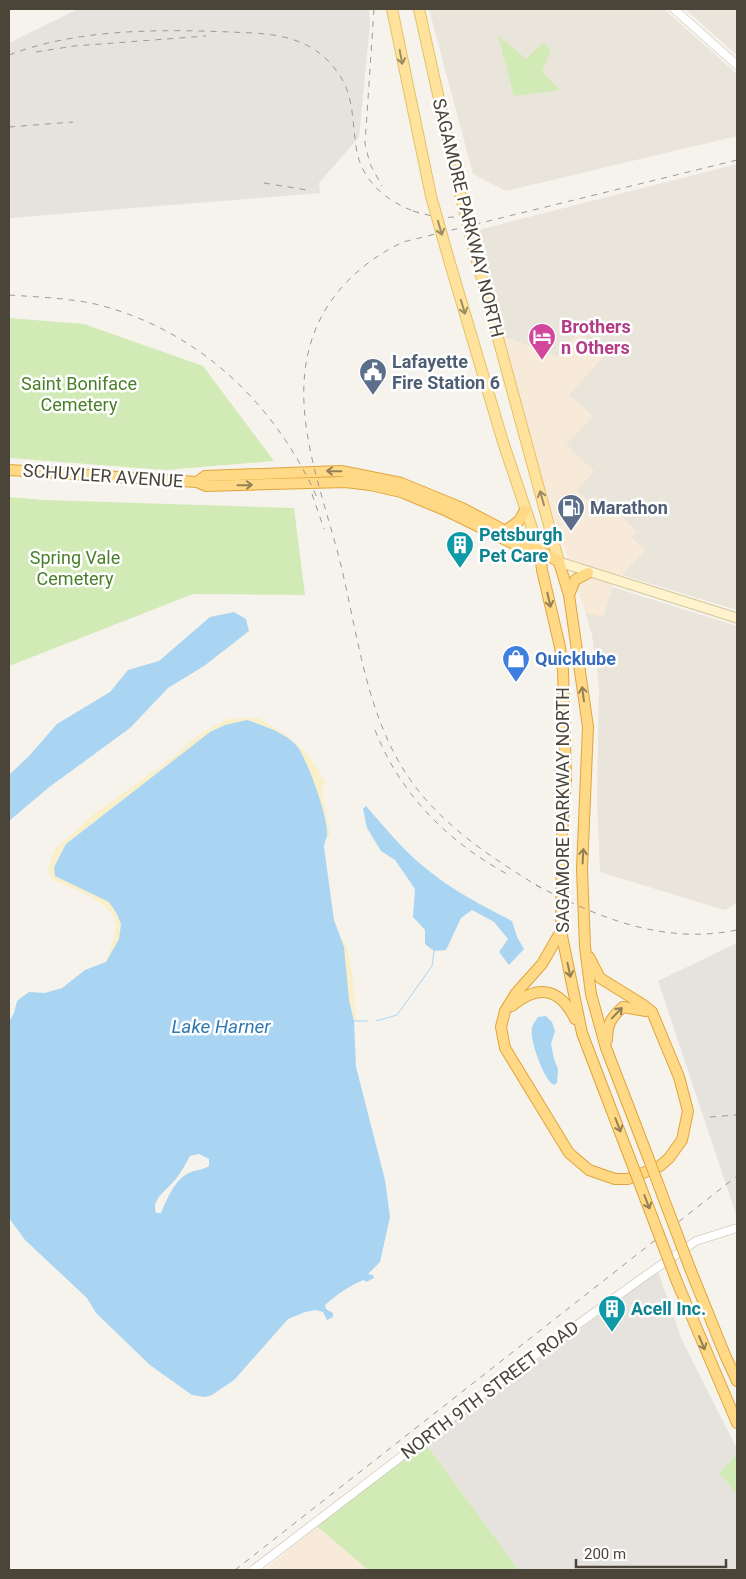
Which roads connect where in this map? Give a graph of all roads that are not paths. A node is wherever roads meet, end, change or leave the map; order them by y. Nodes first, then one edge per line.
1 (392, 9) edge
2 (419, 9) edge
3 (674, 9) edge
4 (737, 65) edge
5 (9, 470) edge
6 (197, 482) junction
7 (525, 510) junction
8 (505, 531) junction
9 (540, 552) junction
10 (558, 562) junction
11 (588, 573) junction
12 (569, 595) junction
13 (737, 618) edge
14 (561, 931) junction
15 (584, 946) junction
16 (505, 1011) junction
17 (652, 1012) junction
18 (582, 1032) junction
19 (606, 1048) junction
20 (737, 1228) edge
21 (737, 1380) edge
22 (737, 1423) edge
23 (253, 1570) edge

1 -> 7 main road, SAGAMORE PARKWAY NORTH, bridge
10 -> 2 main road, SAGAMORE PARKWAY NORTH, bridge
3 - 4 street
5 - 6 highway, SCHUYLER AVENUE
8 -> 6 highway, SCHUYLER AVENUE
6 -> 9 highway, SCHUYLER AVENUE
7 - 8 highway
7 - 9 main road, SAGAMORE PARKWAY NORTH
8 - 9 highway, SCHUYLER AVENUE
9 - 10 highway, SCHUYLER AVENUE
9 -> 14 highway, SAGAMORE PARKWAY NORTH
10 - 11 main road, SCHUYLER AVENUE
10 - 12 highway, SAGAMORE PARKWAY NORTH
11 - 12 highway
11 - 13 main road, SCHUYLER AVENUE
15 -> 12 highway, SAGAMORE PARKWAY NORTH
14 - 16 highway
14 -> 18 highway, SAGAMORE PARKWAY NORTH
15 - 17 highway
15 - 19 highway, SAGAMORE PARKWAY NORTH
16 - 17 highway
16 - 18 highway
19 -> 17 highway
18 -> 22 highway, SAGAMORE PARKWAY NORTH, bridge
19 - 21 highway, SAGAMORE PARKWAY NORTH, bridge
20 - 23 street, NORTH 9TH STREET ROAD

